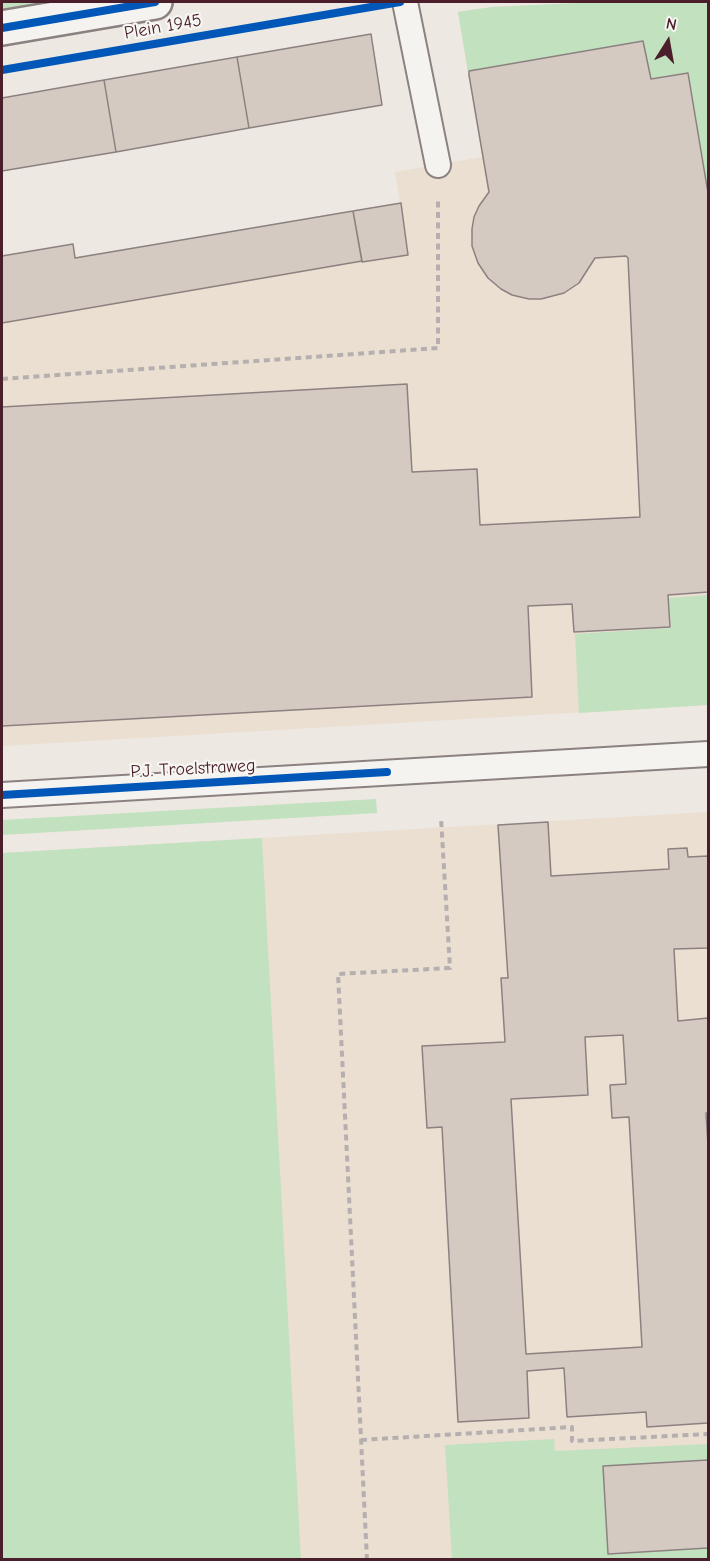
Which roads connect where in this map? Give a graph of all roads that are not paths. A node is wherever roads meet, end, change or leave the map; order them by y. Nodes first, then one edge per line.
1 (155, 2) edge
2 (405, 2) edge
3 (2, 28) edge
4 (438, 165) road end
5 (708, 754) edge
6 (2, 795) edge

1 - 3 street
2 - 4 lane
5 - 6 lane, P.J. Troelstraweg

